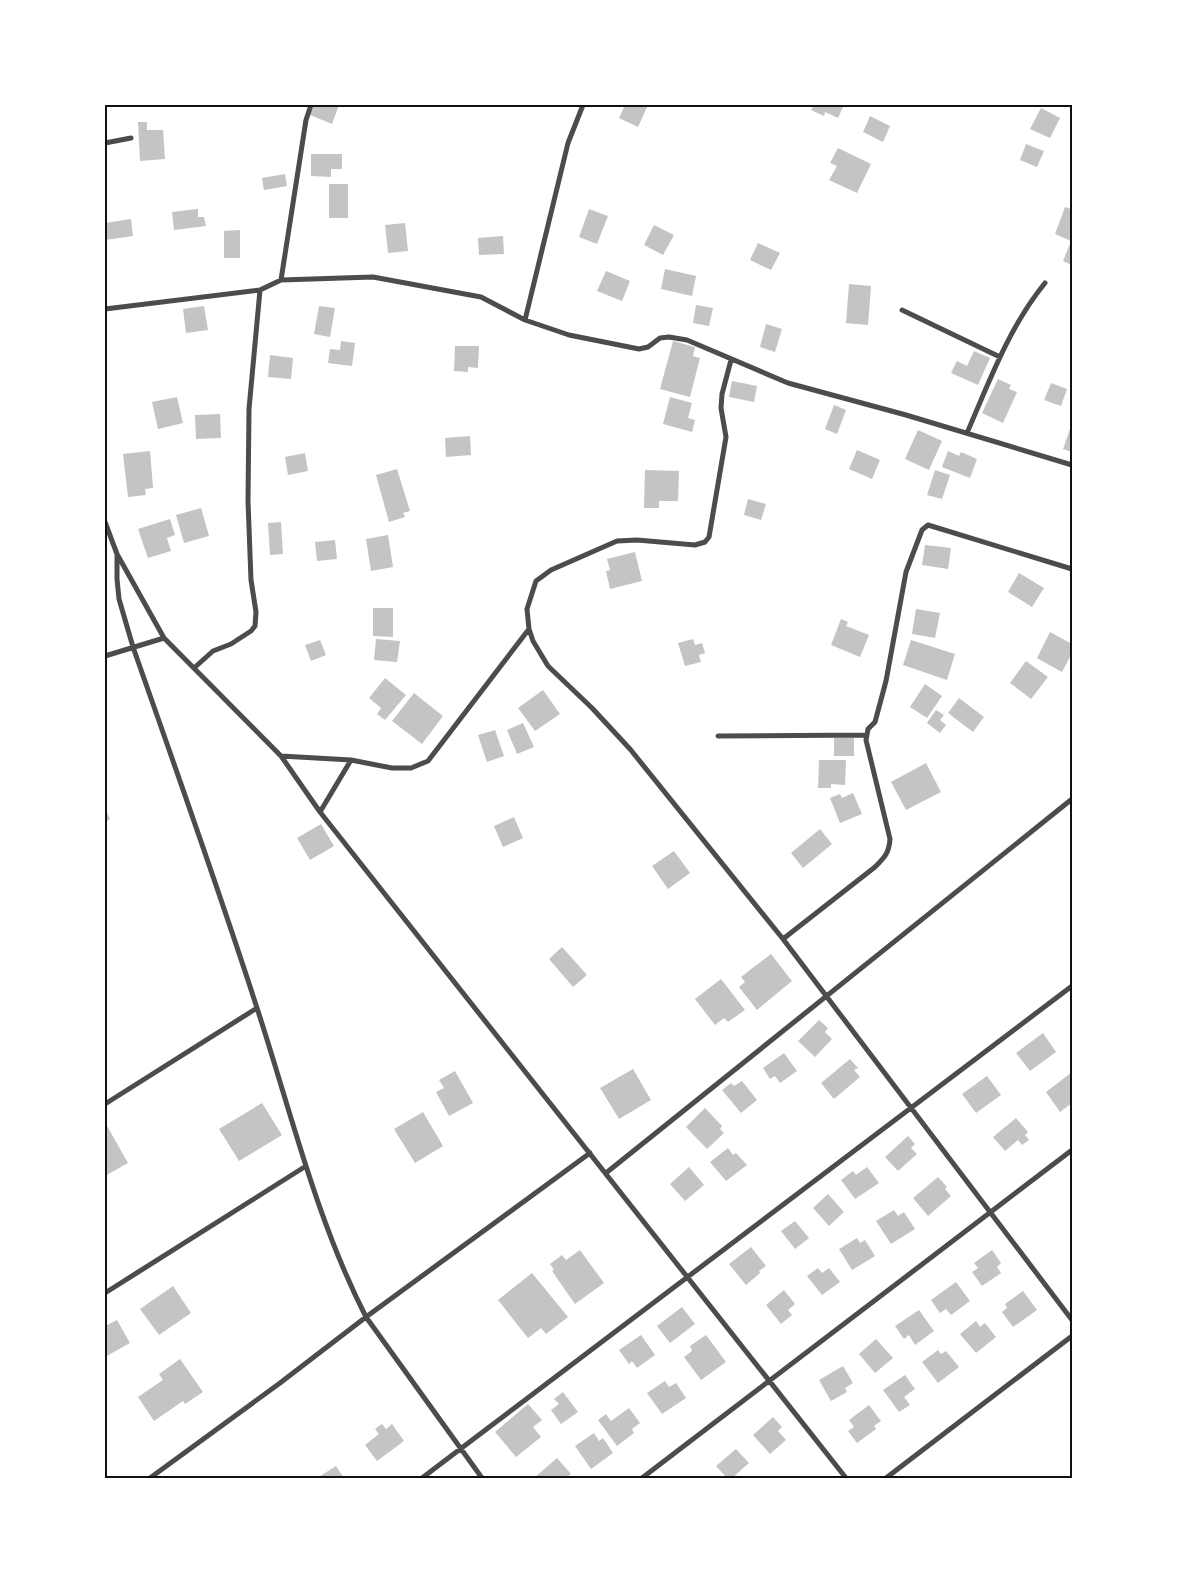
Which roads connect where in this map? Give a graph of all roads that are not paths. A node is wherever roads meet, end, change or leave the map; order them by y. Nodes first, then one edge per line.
1 (311, 105) edge
2 (583, 105) edge
3 (132, 138) dead end
4 (105, 143) edge
5 (281, 280) junction
6 (1045, 284) dead end
7 (260, 290) junction
8 (105, 309) edge
9 (902, 310) dead end
10 (525, 320) junction
11 (1000, 357) junction
12 (731, 360) junction
13 (967, 433) junction
14 (1072, 465) edge
15 (105, 522) edge
16 (118, 554) junction
17 (1072, 569) edge
18 (529, 629) junction
19 (164, 638) junction
20 (133, 648) junction
21 (105, 656) edge
22 (194, 668) junction
23 (866, 735) junction
24 (718, 736) dead end
25 (281, 756) junction
26 (351, 760) junction
27 (1072, 799) edge
28 (320, 812) junction
29 (783, 939) junction
30 (1072, 986) edge
31 (826, 997) junction
32 (257, 1008) junction
33 (105, 1104) edge
34 (911, 1108) junction
35 (1072, 1150) edge
36 (590, 1153) junction
37 (306, 1166) junction
38 (606, 1173) junction
39 (990, 1212) junction
40 (688, 1278) junction
41 (105, 1293) edge
42 (366, 1317) junction
43 (1072, 1320) edge
44 (1072, 1336) edge
45 (769, 1381) junction
46 (460, 1450) junction
47 (150, 1478) edge
48 (422, 1478) edge
49 (482, 1478) edge
50 (642, 1478) edge
51 (846, 1478) edge
52 (886, 1478) edge

1 - 5 street
2 - 10 street
3 - 4 street
5 - 7 street
5 - 10 street
6 - 11 street
7 - 8 street
7 - 22 street
9 - 11 street
10 - 12 street
11 - 13 street
12 - 13 street
12 - 18 street
13 - 14 street
15 - 16 street
16 - 19 street
16 - 20 street
17 - 23 street
18 - 26 street
18 - 29 street
19 - 20 street
19 - 22 street
20 - 21 street
20 - 32 street
22 - 25 street
23 - 24 street
23 - 29 street
25 - 26 street
25 - 28 street
26 - 28 street
27 - 31 street
28 - 36 street
29 - 31 street
30 - 34 street
31 - 34 street
31 - 38 street
32 - 33 street
32 - 37 street
34 - 39 street
34 - 40 street
35 - 39 street
36 - 38 street
36 - 42 street
37 - 41 street
37 - 42 street
38 - 40 street
39 - 43 street
39 - 45 street
40 - 45 street
40 - 46 street
42 - 46 street
42 - 47 street
44 - 52 street
45 - 50 street
45 - 51 street
46 - 48 street
46 - 49 street

